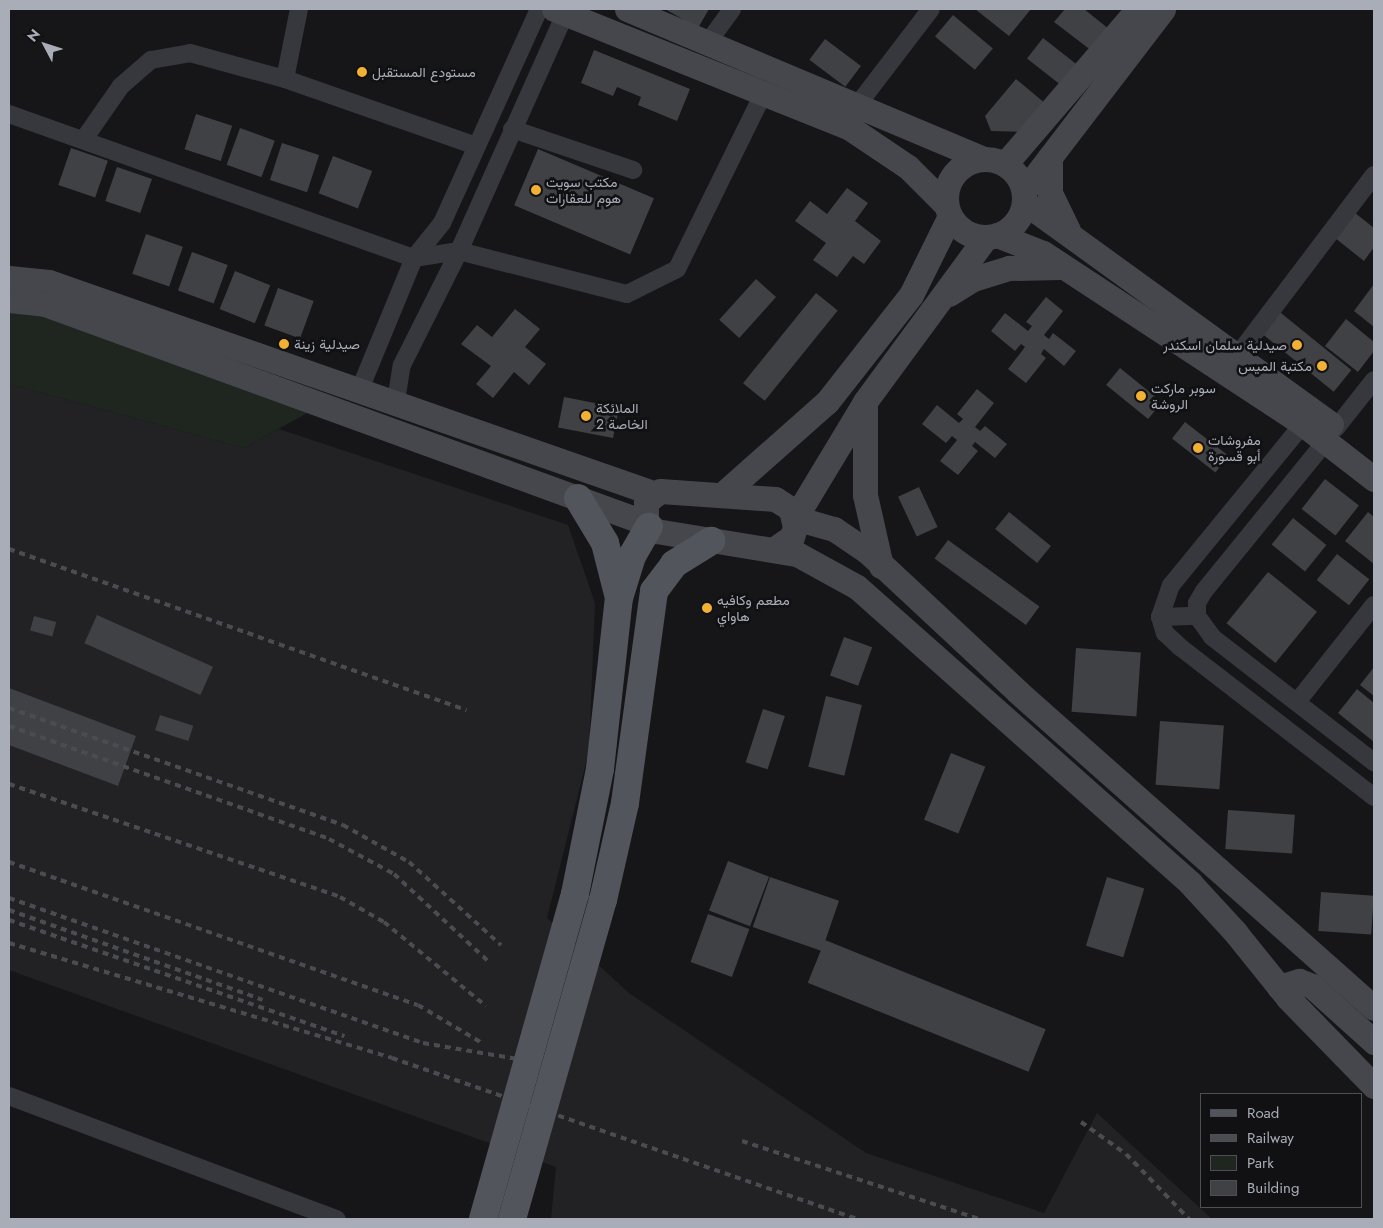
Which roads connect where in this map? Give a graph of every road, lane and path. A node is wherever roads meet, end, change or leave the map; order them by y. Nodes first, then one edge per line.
1 (299, 9) edge
2 (540, 9) edge
3 (627, 9) edge
4 (732, 9) edge
5 (931, 9) edge
6 (1138, 9) edge
7 (1163, 9) edge
8 (562, 10) edge
9 (709, 41) junction
10 (285, 79) junction
11 (762, 94) junction
12 (856, 107) junction
13 (9, 114) edge
14 (512, 129) junction
15 (84, 139) junction
16 (476, 146) junction
17 (1050, 156) junction
18 (994, 161) junction
19 (633, 170) dead end
20 (1374, 175) edge
21 (1024, 196) junction
22 (948, 210) junction
23 (992, 236) junction
24 (1072, 236) junction
25 (459, 251) junction
26 (414, 258) junction
27 (1065, 268) junction
28 (9, 278) edge
29 (940, 299) junction
30 (9, 300) edge
31 (1232, 363) junction
32 (1374, 380) edge
33 (360, 389) junction
34 (396, 401) junction
35 (865, 402) junction
36 (1303, 424) junction
37 (1331, 434) junction
38 (1374, 458) edge
39 (1374, 479) edge
40 (724, 492) junction
41 (654, 494) junction
42 (578, 498) junction
43 (795, 518) junction
44 (648, 525) junction
45 (711, 541) junction
46 (776, 548) junction
47 (881, 566) junction
48 (619, 598) junction
49 (1374, 605) edge
50 (1197, 616) junction
51 (1160, 618) junction
52 (1297, 702) junction
53 (1374, 762) edge
54 (1374, 797) edge
55 (1307, 948) junction
56 (1278, 985) junction
57 (1374, 1008) edge
58 (1374, 1042) edge
59 (1374, 1086) edge
60 (9, 1096) edge
61 (337, 1219) edge
62 (482, 1219) edge
63 (512, 1219) edge

1 - 10 street
2 - 16 street
3 - 9 street
4 - 9 street
5 - 12 street
6 - 18 street
7 - 17 street
8 - 11 street
8 - 14 street
9 - 12 street
10 - 15 street
10 - 16 street
11 - 22 street
11 - 25 street
12 - 18 street
13 - 15 street
14 - 19 street
14 - 25 street
15 - 26 street
16 - 26 street
17 - 21 street
17 - 24 street
18 - 21 street
18 - 22 street
20 - 31 street
21 - 23 street
21 - 24 street
22 - 23 street
22 - 40 street
23 - 27 street
23 - 29 street
24 - 31 street
25 - 26 street
25 - 34 street
26 - 33 street
27 - 29 street
27 - 31 street
28 - 33 street
29 - 35 street
30 - 42 street
31 - 36 street
31 - 37 street
32 - 37 street
33 - 34 street
34 - 41 street
35 - 43 street
35 - 47 street
36 - 37 street
36 - 51 street
37 - 38 street
37 - 39 street
37 - 50 street
40 - 41 street
40 - 43 street
41 - 44 street
42 - 44 street
42 - 48 main road
43 - 46 street
43 - 47 street
44 - 45 street
44 - 48 main road
45 - 46 street
45 - 63 main road, bridge
46 - 56 street
47 - 55 street
48 - 62 main road, bridge
49 - 52 street
50 - 51 street
50 - 52 street
51 - 54 street
52 - 53 street
55 - 56 street
55 - 57 street
56 - 58 street
56 - 59 street
60 - 61 street

